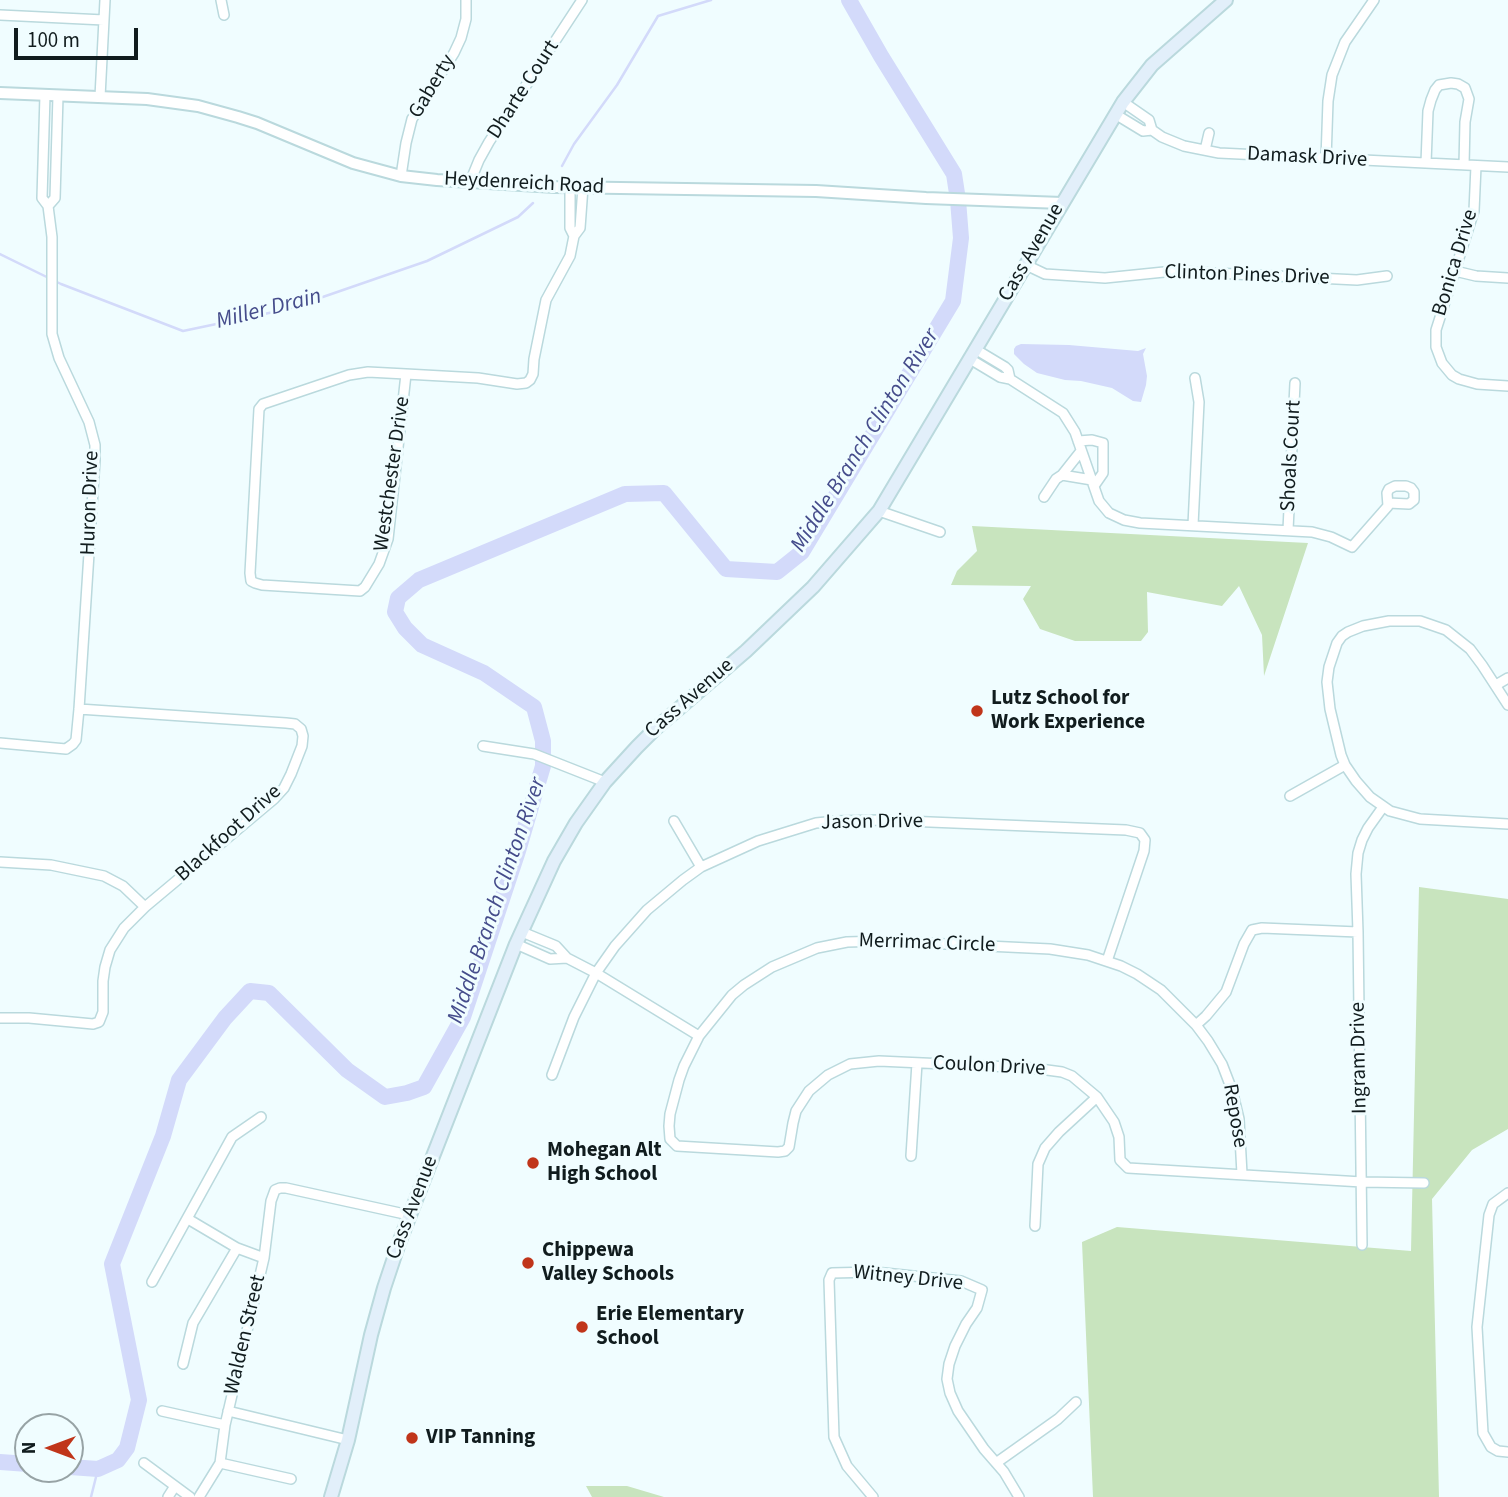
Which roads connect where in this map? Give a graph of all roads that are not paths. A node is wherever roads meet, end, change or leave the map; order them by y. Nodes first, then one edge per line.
1 (105, 0) edge
2 (221, 0) edge
3 (466, 0) edge
4 (582, 0) edge
5 (1226, 0) edge
6 (1374, 0) edge
7 (0, 15) edge
8 (224, 15) dead end
9 (104, 20) junction
10 (0, 93) edge
11 (45, 95) junction
12 (58, 96) junction
13 (100, 97) junction
14 (1123, 102) junction
15 (1115, 114) junction
16 (1152, 130) junction
17 (1209, 133) dead end
18 (1205, 150) junction
19 (1326, 159) junction
20 (1426, 163) junction
21 (1464, 165) junction
22 (1476, 166) junction
23 (1508, 167) edge
24 (43, 168) junction
25 (55, 168) junction
26 (401, 176) junction
27 (470, 182) junction
28 (570, 187) junction
29 (583, 187) junction
30 (1062, 203) junction
31 (48, 206) junction
32 (570, 212) junction
33 (582, 212) junction
34 (575, 236) junction
35 (1026, 265) junction
36 (1455, 271) junction
37 (1387, 276) dead end
38 (1508, 278) edge
39 (973, 354) junction
40 (406, 374) junction
41 (1195, 378) dead end
42 (1295, 383) dead end
43 (1508, 386) edge
44 (1078, 441) junction
45 (1081, 452) junction
46 (1062, 475) junction
47 (1093, 483) junction
48 (1044, 497) dead end
49 (1388, 503) dead end
50 (879, 511) junction
51 (1193, 525) junction
52 (1288, 530) junction
53 (940, 532) dead end
54 (1508, 678) edge
55 (1496, 685) junction
56 (1508, 705) edge
57 (79, 709) junction
58 (0, 743) edge
59 (483, 746) dead end
60 (1345, 765) junction
61 (605, 782) junction
62 (1290, 796) dead end
63 (1383, 807) junction
64 (674, 821) dead end
65 (1508, 824) edge
66 (0, 862) edge
67 (701, 867) junction
68 (145, 907) junction
69 (522, 932) junction
70 (1358, 932) junction
71 (516, 944) junction
72 (567, 958) junction
73 (1107, 961) junction
74 (596, 973) junction
75 (0, 1018) edge
76 (1196, 1025) junction
77 (699, 1036) junction
78 (917, 1063) junction
79 (552, 1075) dead end
80 (1097, 1097) junction
81 (261, 1117) dead end
82 (673, 1144) joint
83 (911, 1156) dead end
84 (1242, 1174) junction
85 (1362, 1182) junction
86 (1424, 1183) dead end
87 (1508, 1193) edge
88 (409, 1215) junction
89 (188, 1219) junction
90 (1035, 1226) dead end
91 (1362, 1245) dead end
92 (237, 1248) junction
93 (264, 1258) junction
94 (152, 1282) dead end
95 (183, 1364) dead end
96 (1076, 1402) dead end
97 (162, 1411) dead end
98 (228, 1411) junction
99 (225, 1425) junction
100 (348, 1440) junction
101 (1508, 1452) edge
102 (144, 1463) dead end
103 (220, 1463) junction
104 (996, 1463) junction
105 (291, 1479) dead end
106 (176, 1486) junction
107 (168, 1497) edge
108 (190, 1497) edge
109 (199, 1497) edge
110 (331, 1497) edge
111 (873, 1497) edge
112 (1019, 1497) edge

1 - 9 street
2 - 8 street
3 - 26 street, Gaberty
4 - 27 street, Dharte Court
5 - 14 main road, Cass Avenue
6 - 19 street
7 - 9 street
9 - 13 street
10 - 11 street, Heydenreich Road
11 - 12 street, Heydenreich Road
11 - 24 street, Huron Drive
12 - 13 street, Heydenreich Road
12 - 25 street, Huron Drive
13 - 26 street, Heydenreich Road
14 - 15 main road, Cass Avenue
14 - 16 street
15 - 16 street, Damask Drive
15 - 30 main road, Cass Avenue
16 - 18 street, Damask Drive
17 - 18 street
18 - 19 street, Damask Drive
19 - 20 street, Damask Drive
20 - 21 street, Damask Drive
20 - 21 street
21 - 22 street, Damask Drive
22 - 23 street, Damask Drive
22 - 36 street, Bonica Drive
24 - 25 street
24 - 31 street, Huron Drive
25 - 31 street, Huron Drive
26 - 27 street, Heydenreich Road
27 - 28 street, Heydenreich Road
28 - 29 street, Heydenreich Road
28 - 32 street
29 - 30 street, Heydenreich Road
29 - 33 street, Westchester Drive
30 - 35 main road, Cass Avenue
31 - 57 street, Huron Drive
32 - 33 street
32 - 34 street
33 - 34 street, Westchester Drive
34 - 40 street, Westchester Drive
35 - 37 street, Clinton Pines Drive
35 - 39 main road, Cass Avenue
36 - 38 street
36 - 43 street, Bonica Drive
39 - 44 street
39 - 50 main road, Cass Avenue
40 - 40 street, Westchester Drive
41 - 51 street
42 - 52 street, Shoals Court
44 - 45 street
44 - 47 street
45 - 46 street
45 - 47 street
46 - 47 street
46 - 48 street
47 - 51 street
49 - 52 street
50 - 53 street
50 - 61 main road, Cass Avenue
51 - 52 street
54 - 55 street
55 - 56 street
55 - 60 street
57 - 58 street, Huron Drive
57 - 68 street, Blackfoot Drive
59 - 61 street
60 - 62 street
60 - 63 street
61 - 69 main road, Cass Avenue
63 - 65 street
63 - 70 street, Ingram Drive
64 - 67 street
66 - 68 street
67 - 73 street, Jason Drive
67 - 74 street, Jason Drive
68 - 75 street, Blackfoot Drive
69 - 71 main road, Cass Avenue
69 - 72 street
70 - 76 street
70 - 85 street, Ingram Drive
71 - 72 street
71 - 88 main road, Cass Avenue
72 - 74 street
73 - 76 street, Merrimac Circle
73 - 77 street, Merrimac Circle
74 - 77 street
74 - 79 street, Jason Drive
76 - 84 street, Repose
77 - 82 street, Merrimac Circle
78 - 80 street, Coulon Drive
78 - 82 street, Coulon Drive
78 - 83 street
80 - 84 street, Coulon Drive
80 - 90 street
81 - 89 street
84 - 85 street, Coulon Drive
85 - 86 street, Coulon Drive
85 - 91 street, Ingram Drive
87 - 101 street
88 - 93 street, Walden Street
88 - 100 main road, Cass Avenue
89 - 92 street, Walden Street
89 - 94 street
92 - 93 street, Walden Street
92 - 95 street, Walden Street
93 - 98 street, Walden Street
96 - 104 street
97 - 99 street, Walden Street
98 - 99 street, Walden Street
98 - 100 street, Walden Street
99 - 103 street, Walden Street
100 - 110 main road, Cass Avenue
102 - 106 street
103 - 105 street
103 - 109 street, Walden Street
104 - 111 street, Witney Drive
104 - 112 street
106 - 107 street
106 - 108 street

